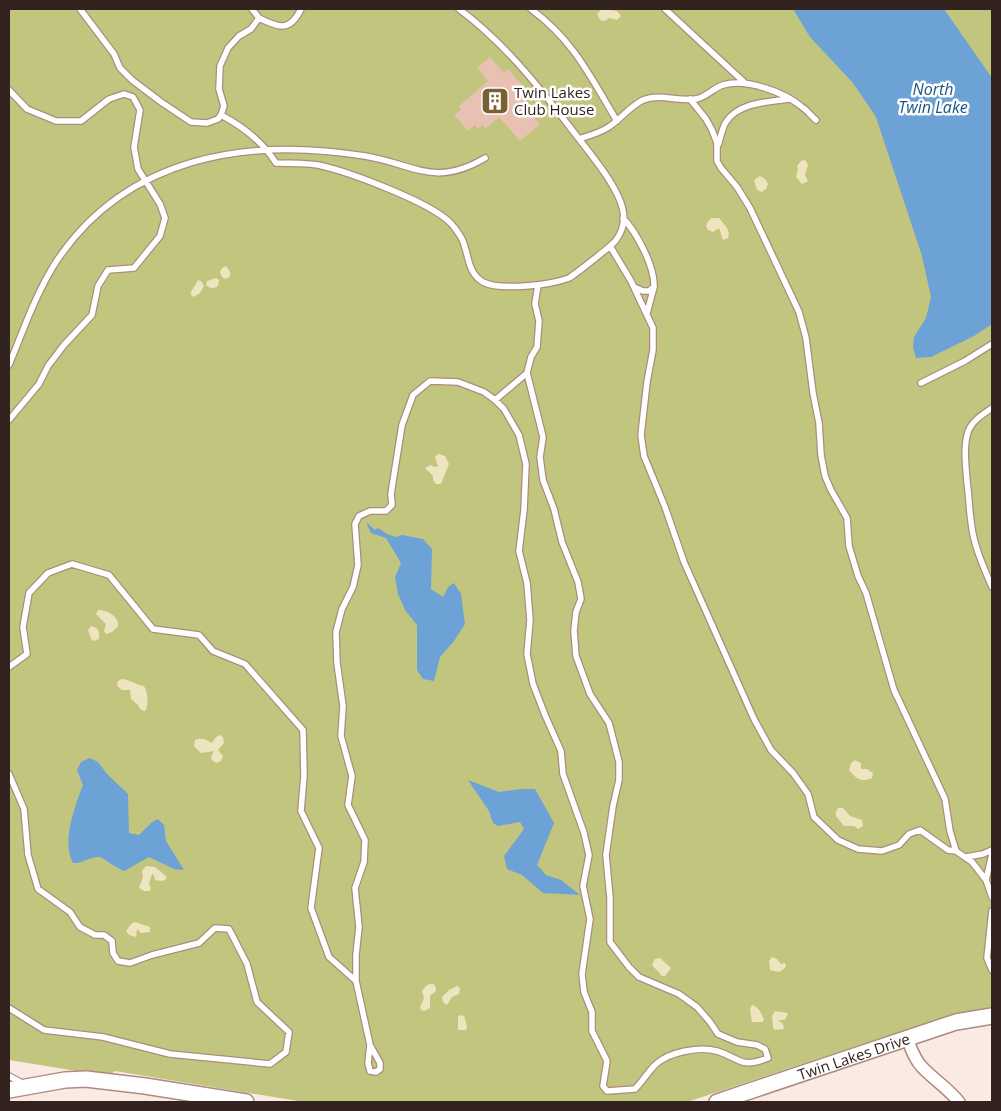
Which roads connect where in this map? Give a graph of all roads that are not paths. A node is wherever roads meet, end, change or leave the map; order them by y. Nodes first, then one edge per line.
1 (80, 9) edge
2 (252, 9) edge
3 (301, 9) edge
4 (459, 9) edge
5 (531, 9) edge
6 (665, 9) edge
7 (259, 18) junction
8 (744, 83) junction
9 (9, 90) edge
10 (690, 99) junction
11 (789, 99) junction
12 (221, 115) junction
13 (816, 120) dead end
14 (617, 121) junction
15 (579, 139) junction
16 (718, 147) junction
17 (268, 150) junction
18 (485, 158) dead end
19 (145, 180) junction
20 (623, 218) junction
21 (610, 246) junction
22 (538, 285) junction
23 (634, 287) junction
24 (654, 287) junction
25 (646, 313) junction
26 (992, 344) edge
27 (9, 365) edge
28 (527, 372) junction
29 (921, 383) dead end
30 (495, 400) junction
31 (992, 408) edge
32 (9, 420) edge
33 (992, 587) edge
34 (9, 667) edge
35 (9, 774) edge
36 (956, 851) junction
37 (992, 852) edge
38 (966, 856) junction
39 (986, 880) junction
40 (992, 896) edge
41 (992, 911) edge
42 (992, 970) edge
43 (356, 980) junction
44 (9, 1008) edge
45 (992, 1016) edge
46 (907, 1038) junction
47 (370, 1045) dead end
48 (9, 1076) edge
49 (29, 1086) junction
50 (9, 1090) edge
51 (9, 1099) edge
52 (246, 1102) edge
53 (717, 1102) edge
54 (959, 1102) edge

1 - 12 lane
2 - 7 lane
3 - 7 lane
4 - 15 lane
5 - 14 lane
6 - 8 lane
7 - 12 lane
8 - 10 lane
8 - 11 lane
9 - 19 lane
10 - 14 lane
10 - 16 lane
11 - 13 lane
11 - 16 lane
12 - 17 lane
14 - 15 lane
15 - 20 lane
16 - 36 lane
17 - 18 lane
17 - 19 lane
17 - 22 lane
19 - 27 lane
19 - 32 lane
20 - 21 lane
20 - 24 lane
21 - 22 lane
21 - 23 lane
22 - 28 lane
23 - 24 lane
23 - 25 lane
24 - 25 lane
25 - 36 lane
26 - 29 lane
28 - 30 lane
28 - 30 lane
30 - 43 lane
31 - 33 lane
34 - 43 lane
35 - 44 lane
36 - 38 lane
37 - 38 lane
37 - 39 lane
38 - 39 lane
39 - 40 lane
41 - 42 lane
43 - 47 lane
45 - 46 street, Twin Lakes Drive
46 - 53 street, Twin Lakes Drive
46 - 54 street
48 - 49 lane
49 - 50 street
49 - 51 street
49 - 52 street

